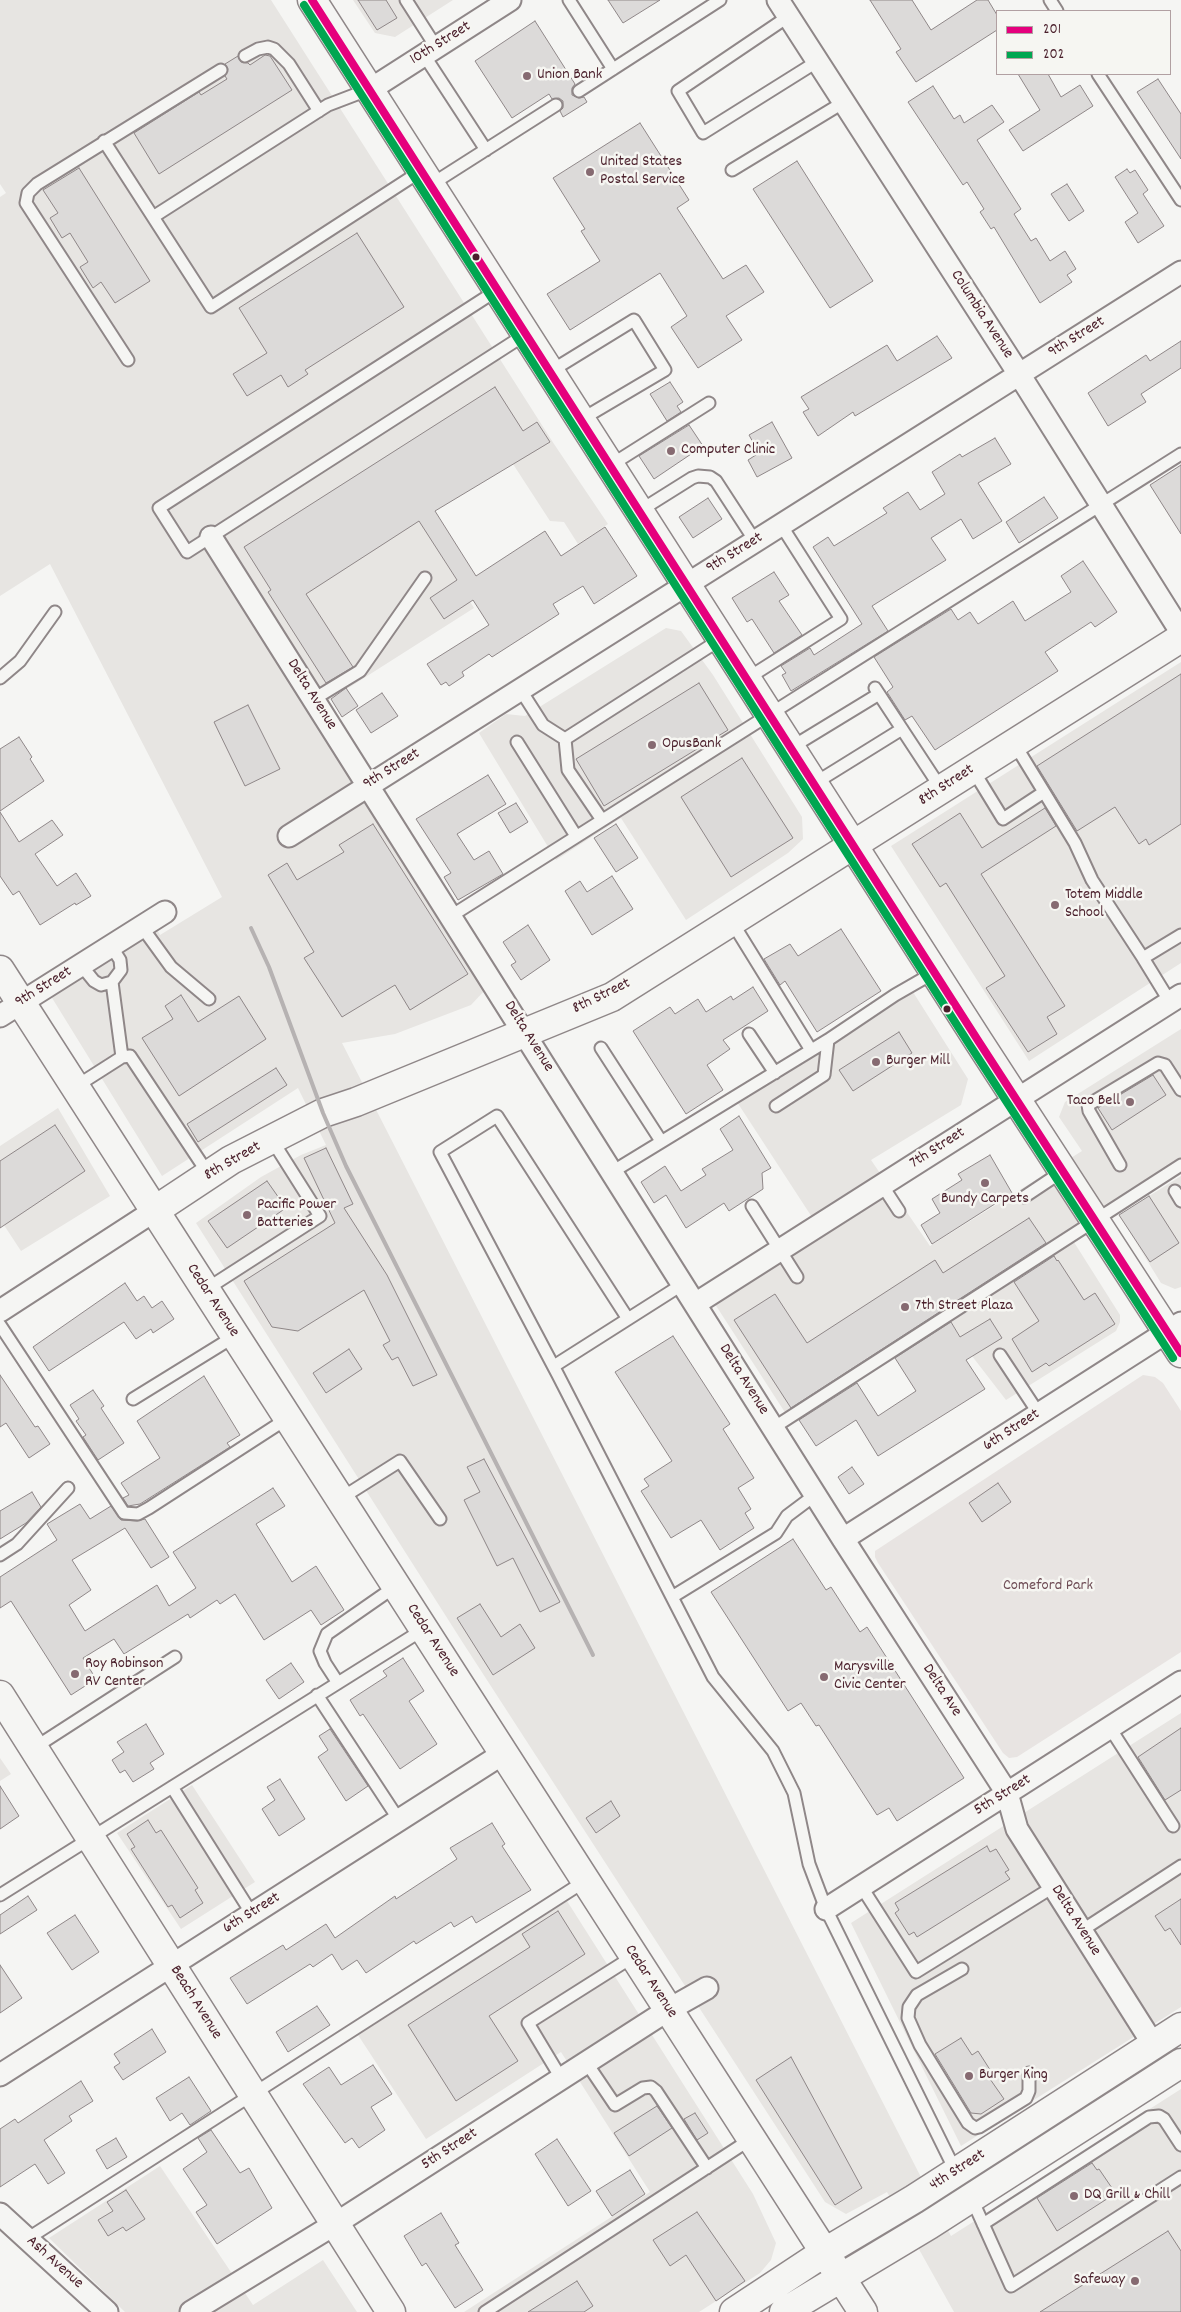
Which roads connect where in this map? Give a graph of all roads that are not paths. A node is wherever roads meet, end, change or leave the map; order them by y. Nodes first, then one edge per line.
1 (312, 0) edge
2 (406, 0) edge
3 (510, 0) edge
4 (569, 0) edge
5 (720, 0) edge
6 (784, 8) edge
7 (430, 51) junction
8 (245, 56) dead end
9 (818, 61) junction
10 (613, 69) junction
11 (221, 70) dead end
12 (1099, 75) edge
13 (371, 89) junction
14 (580, 90) dead end
15 (844, 102) junction
16 (556, 105) dead end
17 (319, 111) junction
18 (104, 141) junction
19 (486, 150) junction
20 (732, 170) dead end
21 (427, 177) junction
22 (1181, 200) edge
23 (153, 217) junction
24 (1181, 272) edge
25 (499, 289) junction
26 (527, 333) junction
27 (128, 360) dead end
28 (551, 371) junction
29 (1019, 374) junction
30 (710, 403) dead end
31 (582, 419) junction
32 (1181, 454) edge
33 (612, 465) junction
34 (1101, 504) junction
35 (640, 510) junction
36 (781, 525) junction
37 (211, 537) junction
38 (755, 541) junction
39 (425, 578) dead end
40 (687, 584) junction
41 (55, 612) dead end
42 (1181, 632) edge
43 (722, 638) junction
44 (1181, 638) edge
45 (0, 678) edge
46 (748, 678) junction
47 (520, 689) junction
48 (314, 699) junction
49 (770, 713) junction
50 (902, 729) junction
51 (565, 739) junction
52 (517, 742) dead end
53 (1014, 743) junction
54 (792, 747) junction
55 (973, 770) junction
56 (815, 783) junction
57 (368, 785) junction
58 (942, 790) junction
59 (1044, 792) junction
60 (602, 820) junction
61 (289, 836) dead end
62 (576, 836) junction
63 (854, 845) junction
64 (165, 912) dead end
65 (451, 916) junction
66 (732, 922) junction
67 (142, 926) junction
68 (1181, 934) edge
69 (111, 946) junction
70 (1143, 958) junction
71 (81, 965) junction
72 (0, 970) edge
73 (935, 972) junction
74 (112, 982) junction
75 (1176, 998) edge
76 (209, 999) dead end
77 (11, 1009) edge
78 (524, 1031) junction
79 (749, 1034) dead end
80 (828, 1040) junction
81 (601, 1048) dead end
82 (812, 1050) junction
83 (122, 1057) junction
84 (775, 1073) junction
85 (75, 1087) junction
86 (1181, 1090) edge
87 (1017, 1100) junction
88 (776, 1106) dead end
89 (272, 1140) junction
90 (661, 1142) junction
91 (1120, 1165) dead end
92 (1181, 1165) edge
93 (1063, 1171) junction
94 (612, 1172) junction
95 (209, 1175) junction
96 (882, 1185) junction
97 (1024, 1197) dead end
98 (752, 1206) dead end
99 (154, 1211) junction
100 (899, 1211) dead end
101 (1095, 1220) junction
102 (779, 1250) junction
103 (797, 1276) dead end
104 (683, 1284) junction
105 (205, 1290) junction
106 (695, 1304) junction
107 (0, 1311) edge
108 (628, 1318) junction
109 (0, 1325) edge
110 (235, 1336) junction
111 (1177, 1336) edge
112 (1000, 1355) dead end
113 (554, 1366) junction
114 (132, 1400) dead end
115 (1039, 1414) junction
116 (288, 1418) junction
117 (773, 1428) junction
118 (68, 1488) dead end
119 (815, 1495) junction
120 (340, 1499) junction
121 (440, 1519) dead end
122 (842, 1539) junction
123 (0, 1555) edge
124 (396, 1586) junction
125 (672, 1597) junction
126 (424, 1628) junction
127 (174, 1657) dead end
128 (1181, 1682) edge
129 (338, 1683) junction
130 (317, 1695) junction
131 (1, 1700) edge
132 (1110, 1728) junction
133 (34, 1748) junction
134 (504, 1753) junction
135 (172, 1788) junction
136 (1007, 1793) junction
137 (399, 1820) junction
138 (1173, 1826) dead end
139 (91, 1839) junction
140 (1181, 1866) edge
141 (586, 1881) junction
142 (861, 1886) junction
143 (1053, 1886) junction
144 (0, 1895) edge
145 (826, 1909) junction
146 (252, 1914) junction
147 (1081, 1931) junction
148 (634, 1956) junction
149 (171, 1965) junction
150 (962, 1969) dead end
151 (707, 1988) dead end
152 (668, 2010) junction
153 (1181, 2027) edge
154 (1153, 2044) junction
155 (586, 2062) junction
156 (1177, 2071) edge
157 (1029, 2073) dead end
158 (0, 2076) edge
159 (562, 2078) junction
160 (254, 2095) junction
161 (1071, 2133) junction
162 (752, 2139) junction
163 (1181, 2145) edge
164 (707, 2168) junction
165 (956, 2172) junction
166 (1181, 2177) edge
167 (971, 2198) junction
168 (0, 2214) edge
169 (335, 2224) junction
170 (983, 2224) junction
171 (27, 2239) junction
172 (825, 2252) junction
173 (842, 2276) junction
174 (107, 2312) edge
175 (191, 2312) edge
176 (391, 2312) edge
177 (485, 2312) edge
178 (734, 2312) edge
179 (784, 2312) edge
180 (863, 2312) edge

1 - 13 street
2 - 7 lane
3 - 7 street, 10th Street
4 - 10 lane
5 - 10 lane
6 - 9 street, Columbia Avenue
6 - 9 lane
7 - 13 street, 10th Street
7 - 19 lane
8 - 17 lane
9 - 15 street, Columbia Avenue
10 - 14 lane
11 - 18 lane
12 - 22 lane
13 - 17 lane
13 - 21 street
15 - 20 lane
15 - 29 street, Columbia Avenue
16 - 19 lane
17 - 23 lane
18 - 23 lane
18 - 27 lane
19 - 21 lane
21 - 23 lane
21 - 25 street
24 - 29 street, 9th Street
25 - 26 street
25 - 37 lane
26 - 28 street
26 - 37 lane
28 - 31 street
28 - 31 lane
29 - 34 street, Columbia Avenue
29 - 36 street, 9th Street
30 - 33 lane
31 - 33 street
32 - 34 lane
33 - 35 street
34 - 42 street, Columbia Avenue
34 - 49 lane
35 - 38 lane
35 - 40 street
36 - 38 street, 9th Street
36 - 46 lane
37 - 48 street, Delta Avenue
38 - 40 street, 9th Street
39 - 48 lane
40 - 43 street
40 - 47 street, 9th Street
41 - 45 lane
43 - 46 street
43 - 51 lane
44 - 53 street, 8th Street
46 - 49 street
47 - 51 lane
47 - 57 street, 9th Street
48 - 57 street, Delta Avenue
49 - 54 street
49 - 60 lane
50 - 54 lane
50 - 56 lane
50 - 58 lane
51 - 60 lane
52 - 62 lane
53 - 55 street, 8th Street
53 - 59 lane
54 - 56 street
55 - 58 street, 8th Street
55 - 59 lane
56 - 63 street
57 - 61 street, 9th Street
57 - 65 street, Delta Avenue
58 - 63 street, 8th Street
59 - 70 lane
60 - 62 lane
62 - 65 lane
63 - 66 street, 8th Street
63 - 73 street
64 - 67 street, 9th Street
65 - 78 street, Delta Avenue
66 - 78 street, 8th Street
66 - 82 lane
67 - 69 street, 9th Street
67 - 76 lane
68 - 70 lane
69 - 71 street, 9th Street
69 - 74 lane
70 - 75 lane
71 - 74 lane
71 - 77 street, 9th Street
72 - 77 street, Cedar Avenue
73 - 80 lane
73 - 87 street
74 - 83 lane
75 - 87 street, 7th Street
77 - 85 street, Cedar Avenue
78 - 89 street, 8th Street
78 - 94 street, Delta Avenue
79 - 84 lane
80 - 82 lane
80 - 88 lane
81 - 90 lane
82 - 84 lane
83 - 85 lane
83 - 95 lane
84 - 90 lane
85 - 99 street, Cedar Avenue
86 - 91 lane
87 - 93 street
87 - 96 street, 7th Street
89 - 95 street, 8th Street
89 - 105 lane
90 - 94 lane
92 - 101 lane
93 - 97 lane
93 - 101 street
94 - 104 street, Delta Avenue
95 - 99 street, 8th Street
96 - 100 lane
96 - 102 street, 7th Street
98 - 102 lane
99 - 105 street, Cedar Avenue
99 - 107 street, 8th Street
101 - 111 street
101 - 117 lane
102 - 103 lane
102 - 106 street, 7th Street
104 - 106 street, Delta Avenue
104 - 108 lane
105 - 110 street, Cedar Avenue
106 - 117 street, Delta Avenue
108 - 113 lane
108 - 113 lane
109 - 116 lane
110 - 114 lane
110 - 116 street, Cedar Avenue
111 - 115 street, 6th Street
112 - 115 lane
113 - 125 lane
115 - 122 street, 6th Street
116 - 120 street, Cedar Avenue
117 - 119 street, Delta Avenue
118 - 123 lane
119 - 122 street, Delta Avenue
119 - 125 lane
120 - 121 lane
120 - 124 street, Cedar Avenue
122 - 136 street, Delta Ave
124 - 126 street, Cedar Avenue
124 - 129 lane
125 - 145 lane
126 - 129 lane
126 - 134 street, Cedar Avenue
127 - 133 lane
128 - 132 street, 5th Street
129 - 130 lane
130 - 135 lane
130 - 137 lane
131 - 133 street, Beach Avenue
132 - 136 street, 5th Street
132 - 138 lane
133 - 139 street, Beach Avenue
134 - 137 street, 6th Street
134 - 141 street, Cedar Avenue
135 - 139 lane
135 - 146 lane
136 - 142 street, 5th Street
136 - 143 street, Delta Avenue
137 - 146 street, 6th Street
139 - 144 lane
139 - 149 street, Beach Avenue
140 - 147 lane
141 - 148 street, Cedar Avenue
141 - 160 lane
142 - 143 lane
142 - 145 street, 5th Street
143 - 147 street, Delta Avenue
145 - 165 lane
146 - 149 street, 6th Street
147 - 154 street, Delta Avenue
148 - 152 street, Cedar Avenue
148 - 159 lane
149 - 158 street, 6th Street
149 - 160 street, Beach Avenue
150 - 157 lane
151 - 152 street, 5th Street
152 - 155 street, 5th Street
152 - 162 street, Cedar Avenue
153 - 154 street, 4th Street
154 - 161 street
154 - 165 street, 4th Street
155 - 159 street, 5th Street
155 - 164 lane
156 - 161 street, 4th Street
159 - 169 street, 5th Street
160 - 169 street, Beach Avenue
160 - 171 lane
161 - 167 street, 4th Street
162 - 164 lane
162 - 172 street, Cedar Avenue
163 - 170 lane
164 - 177 lane
165 - 172 street, 4th Street
166 - 170 lane
167 - 170 lane
167 - 173 street, 4th Street
168 - 171 street, Ash Avenue
169 - 175 street, 5th Street
169 - 176 street, Beach Avenue
171 - 174 street, Ash Avenue
172 - 173 street, Cedar Avenue
172 - 178 street, 4th Street
173 - 179 street, 4th Street
173 - 180 street, Cedar Avenue

